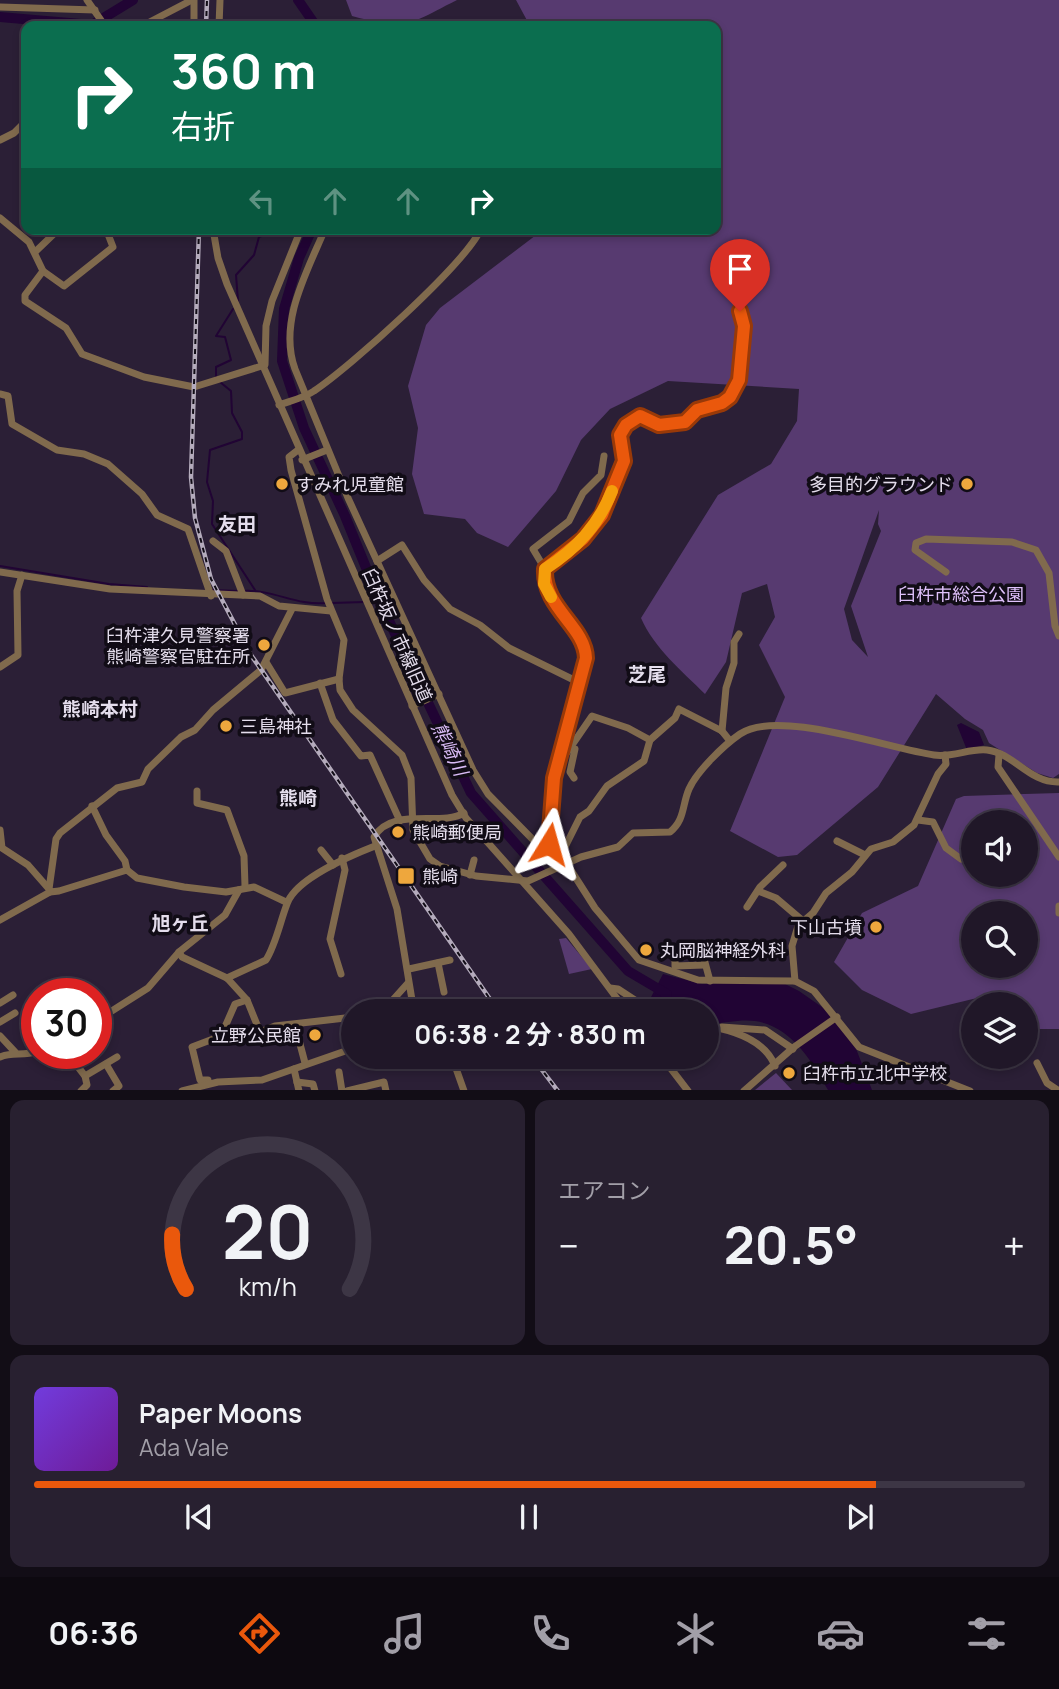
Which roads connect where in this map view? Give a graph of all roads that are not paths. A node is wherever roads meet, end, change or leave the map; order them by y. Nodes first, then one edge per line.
1 (87, 0) edge
2 (193, 0) edge
3 (220, 0) edge
4 (0, 7) edge
5 (96, 11) junction
6 (102, 21) edge
7 (152, 21) edge
8 (194, 21) edge
9 (219, 21) edge
10 (21, 125) edge
11 (0, 140) edge
12 (1, 220) edge
13 (52, 235) edge
14 (108, 235) edge
15 (214, 235) edge
16 (299, 235) edge
17 (323, 235) edge
18 (477, 235) edge
19 (35, 251) junction
20 (43, 271) junction
21 (734, 297) dead end
22 (262, 366) junction
23 (0, 394) edge
24 (306, 395) junction
25 (282, 404) junction
26 (298, 450) junction
27 (326, 450) junction
28 (604, 456) dead end
29 (305, 459) junction
30 (213, 541) dead end
31 (377, 562) junction
32 (545, 569) junction
33 (0, 572) edge
34 (946, 572) dead end
35 (22, 575) junction
36 (210, 592) junction
37 (242, 592) junction
38 (292, 609) junction
39 (331, 609) junction
40 (739, 634) dead end
41 (1059, 636) edge
42 (266, 662) junction
43 (0, 667) edge
44 (339, 679) junction
45 (320, 683) junction
46 (580, 683) junction
47 (439, 695) junction
48 (414, 705) junction
49 (722, 731) junction
50 (650, 740) junction
51 (576, 741) junction
52 (730, 741) junction
53 (945, 755) junction
54 (999, 755) junction
55 (559, 764) junction
56 (574, 778) dead end
57 (1059, 782) edge
58 (197, 791) dead end
59 (92, 806) junction
60 (464, 813) junction
61 (413, 818) junction
62 (918, 820) junction
63 (400, 821) junction
64 (0, 830) edge
65 (837, 841) dead end
66 (376, 845) junction
67 (321, 850) dead end
68 (557, 855) junction
69 (865, 855) junction
70 (1059, 857) edge
71 (342, 858) junction
72 (961, 859) dead end
73 (474, 860) dead end
74 (333, 865) junction
75 (563, 865) junction
76 (783, 865) dead end
77 (127, 870) junction
78 (470, 873) junction
79 (525, 881) junction
80 (242, 888) junction
81 (748, 889) dead end
82 (49, 890) junction
83 (757, 892) junction
84 (286, 902) junction
85 (747, 906) dead end
86 (1059, 906) edge
87 (1059, 913) edge
88 (0, 920) edge
89 (803, 921) junction
90 (700, 944) dead end
91 (179, 952) junction
92 (675, 954) dead end
93 (450, 960) dead end
94 (438, 963) junction
95 (704, 965) junction
96 (409, 969) junction
97 (341, 974) dead end
98 (228, 978) junction
99 (710, 981) junction
100 (794, 981) junction
101 (408, 983) junction
102 (610, 988) junction
103 (444, 992) dead end
104 (13, 995) dead end
105 (394, 999) edge
106 (412, 999) edge
107 (618, 999) edge
108 (633, 999) edge
109 (247, 1000) junction
110 (0, 1003) edge
111 (0, 1010) edge
112 (112, 1011) edge
113 (15, 1013) dead end
114 (836, 1017) junction
115 (341, 1019) edge
116 (2, 1021) edge
117 (295, 1025) junction
118 (719, 1028) edge
119 (719, 1028) edge
120 (0, 1036) edge
121 (793, 1048) junction
122 (15, 1052) junction
123 (341, 1052) edge
124 (21, 1053) edge
125 (0, 1057) edge
126 (117, 1057) dead end
127 (112, 1060) edge
128 (305, 1063) junction
129 (1038, 1065) edge
130 (775, 1066) junction
131 (80, 1069) edge
132 (97, 1069) edge
133 (109, 1069) edge
134 (294, 1069) junction
135 (456, 1069) edge
136 (671, 1069) edge
137 (339, 1072) dead end
138 (85, 1076) junction
139 (225, 1081) junction
140 (297, 1082) junction
141 (81, 1090) edge
142 (113, 1090) edge
143 (182, 1090) edge
144 (299, 1090) edge
145 (315, 1090) edge
146 (344, 1090) edge
147 (386, 1090) edge
148 (464, 1090) edge
149 (688, 1090) edge
150 (744, 1090) edge
151 (970, 1090) edge
152 (1059, 1090) edge

1 - 5 street
2 - 7 street
2 - 8 street
3 - 9 street
4 - 5 street
5 - 6 street
10 - 11 street
12 - 19 street
13 - 19 street
14 - 20 street
15 - 22 street, 臼杵坂ノ市線旧道
16 - 22 street
17 - 24 street
18 - 24 street
19 - 20 street
20 - 22 street
21 - 32 street
22 - 25 street, 臼杵坂ノ市線旧道
23 - 36 street
24 - 25 street
24 - 27 street
25 - 26 street, 臼杵坂ノ市線旧道
26 - 29 street, 臼杵坂ノ市線旧道
26 - 39 street
27 - 29 street
27 - 31 street
28 - 32 street
29 - 48 street, 臼杵坂ノ市線旧道
30 - 37 street
31 - 46 street
31 - 47 street
32 - 46 street
33 - 35 street
34 - 41 street
35 - 36 street
35 - 43 street
36 - 37 street
37 - 38 street
38 - 39 street
38 - 42 street
39 - 44 street
40 - 49 street
42 - 45 street
42 - 59 street
44 - 45 street
44 - 61 street
45 - 63 street
46 - 55 street
47 - 48 street
47 - 68 street
48 - 60 street, 臼杵坂ノ市線旧道
49 - 50 street
49 - 52 street
50 - 51 street
50 - 68 street
51 - 55 street
51 - 56 street
52 - 53 street
52 - 75 street
53 - 54 street
53 - 62 street
54 - 57 street
54 - 70 street
55 - 68 street
58 - 80 street
59 - 77 street
59 - 82 street
60 - 61 street
60 - 79 street, 臼杵坂ノ市線旧道
61 - 63 street
61 - 78 street
62 - 69 street
62 - 72 street
63 - 66 street
64 - 82 street
65 - 69 street
66 - 71 street
66 - 96 street
67 - 74 street
68 - 75 street
69 - 89 street
71 - 74 street
71 - 97 street
73 - 78 street
74 - 84 street
75 - 79 street
75 - 99 street
76 - 83 street
77 - 80 street
77 - 82 street
78 - 79 street
79 - 102 street, 臼杵坂ノ市線旧道
80 - 84 street
80 - 91 street
81 - 83 street
82 - 88 street
83 - 85 street
83 - 89 street
84 - 98 street
86 - 87 street
89 - 100 street
90 - 95 street
91 - 98 street
91 - 112 street
92 - 95 street
93 - 94 street
94 - 96 street
94 - 103 street
95 - 99 street
96 - 101 street
98 - 109 street
99 - 100 street
100 - 114 street
101 - 105 street
101 - 106 street
102 - 107 street, 臼杵坂ノ市線旧道
102 - 108 street
104 - 110 street
109 - 117 street
109 - 139 street
111 - 116 street
113 - 116 street
114 - 121 street
114 - 151 street
115 - 117 street
117 - 128 street
118 - 121 street
119 - 130 street
120 - 122 street
121 - 130 street
122 - 124 street
122 - 125 street
123 - 128 street
126 - 127 street
128 - 134 street
129 - 152 street
130 - 150 street
131 - 138 street
132 - 138 street
133 - 142 street
134 - 139 street
134 - 140 street
135 - 148 street
136 - 149 street
137 - 146 street
138 - 141 street
139 - 143 street
140 - 144 street
140 - 145 street
146 - 147 street

